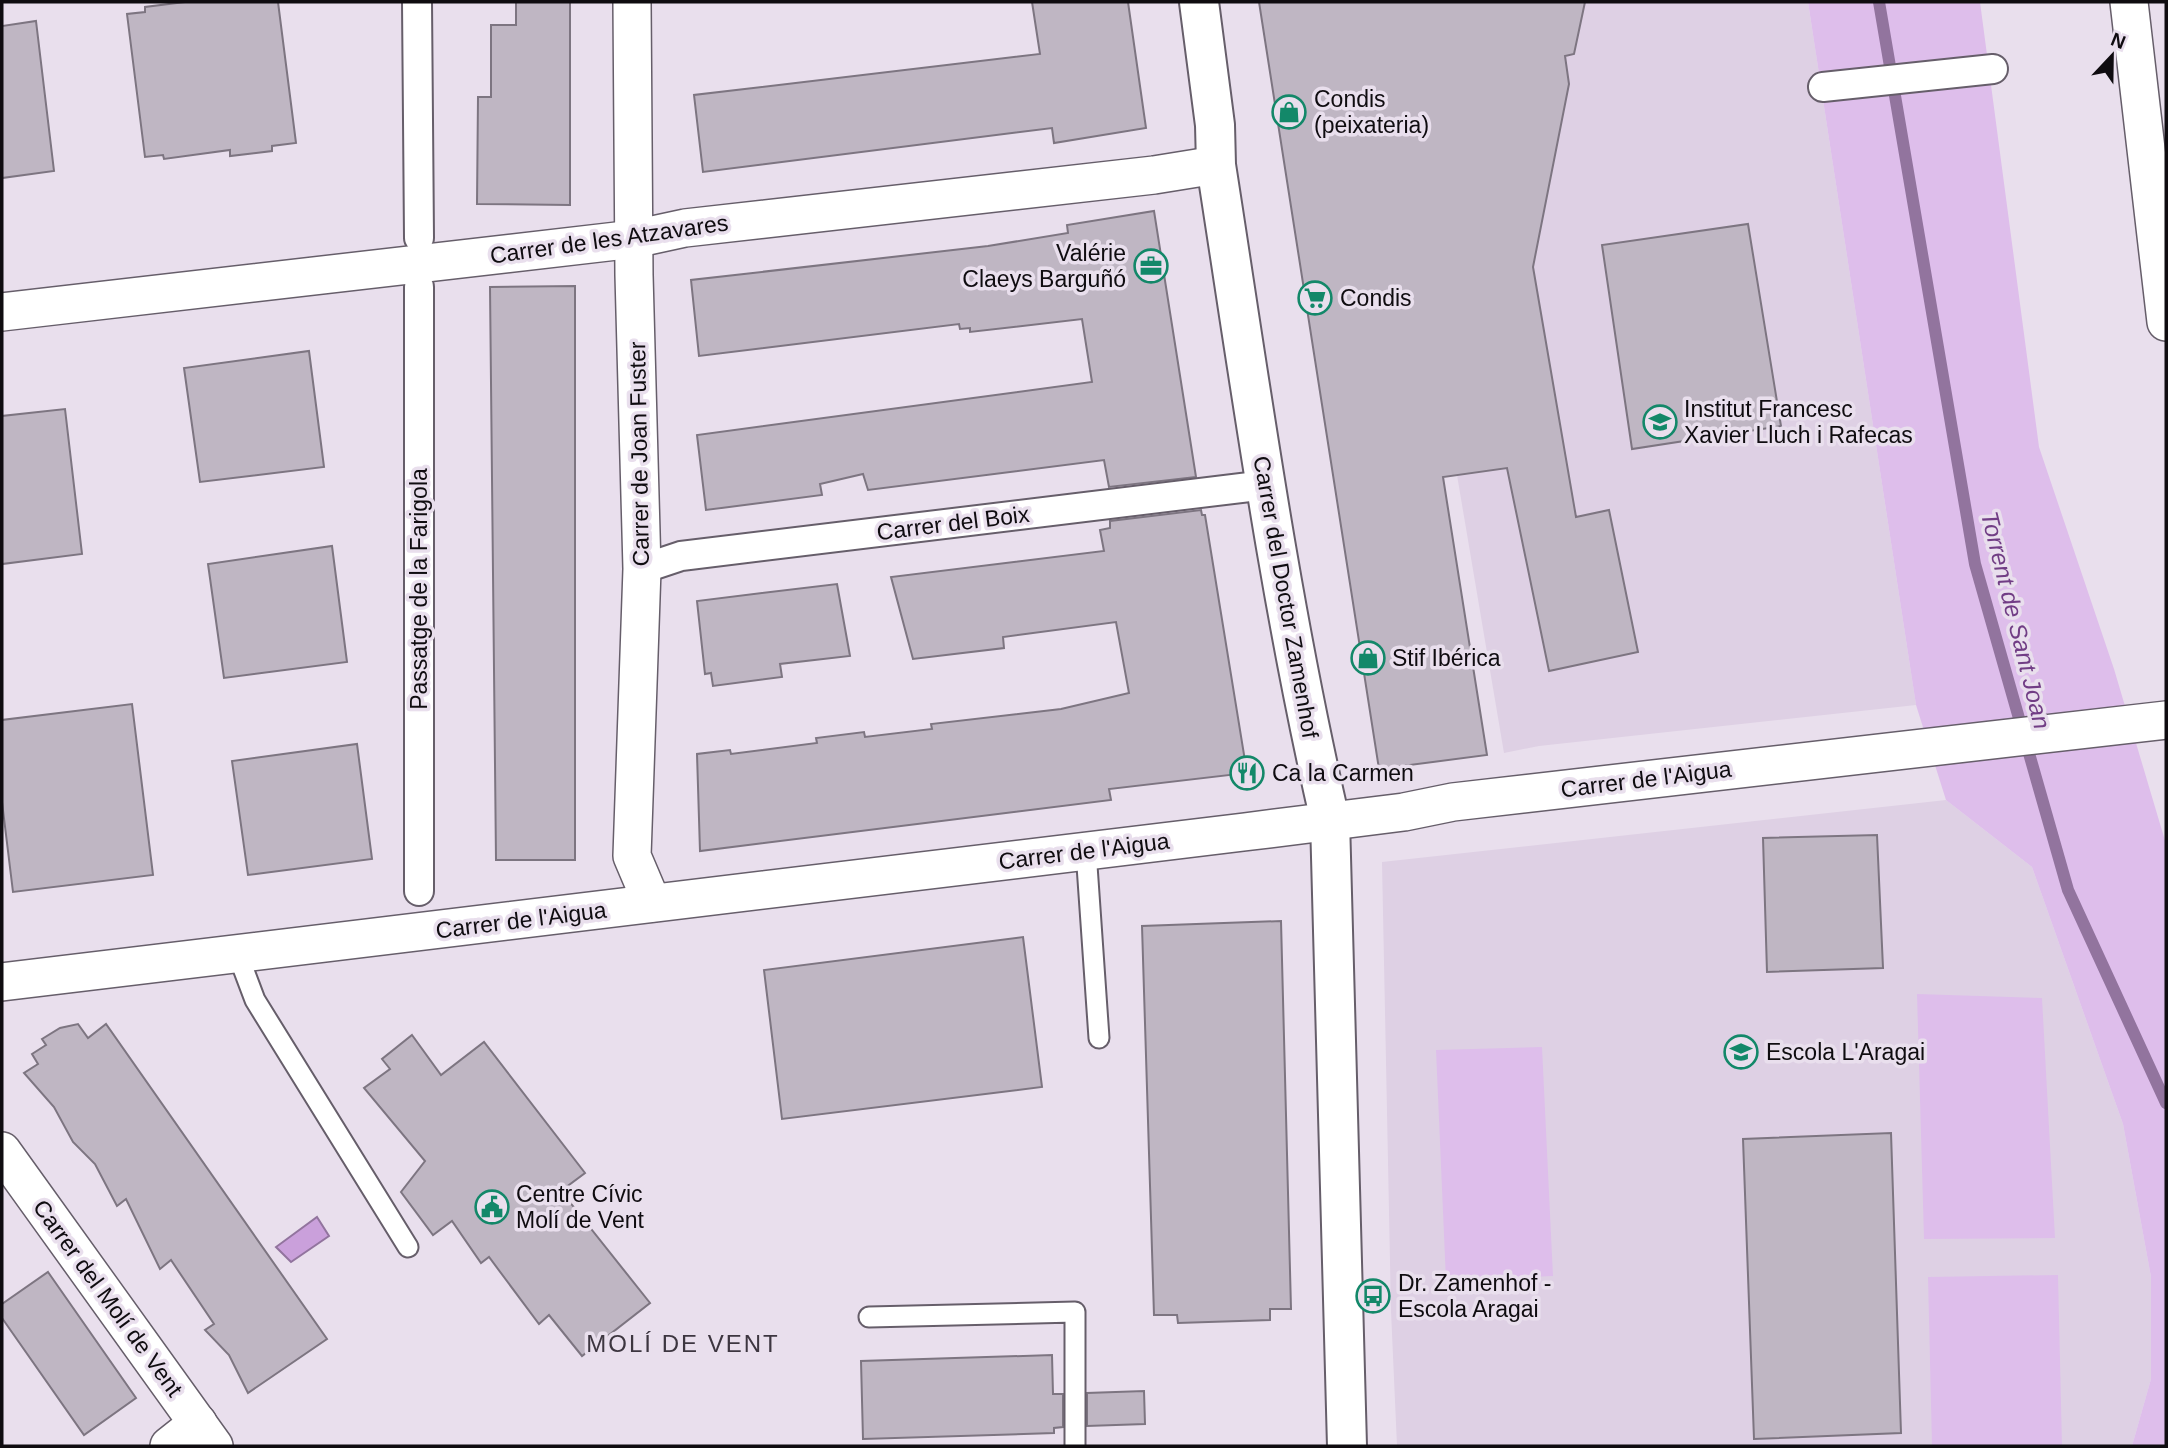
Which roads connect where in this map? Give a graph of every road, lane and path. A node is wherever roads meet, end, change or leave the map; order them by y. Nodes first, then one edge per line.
1 (417, 2) edge
2 (632, 2) edge
3 (1199, 2) edge
4 (2129, 2) edge
5 (2150, 53) edge
6 (1993, 69) dead end
7 (1823, 87) dead end
8 (1216, 165) junction
9 (419, 238) dead end
10 (634, 239) junction
11 (419, 287) dead end
12 (2, 312) edge
13 (2166, 322) edge
14 (1266, 485) junction
15 (642, 569) junction
16 (2166, 720) edge
17 (1330, 820) junction
18 (1086, 851) junction
19 (419, 891) dead end
20 (652, 903) junction
21 (239, 955) junction
22 (2, 982) edge
23 (1098, 1038) dead end
24 (2, 1151) edge
25 (408, 1247) dead end
26 (869, 1317) dead end
27 (206, 1435) edge
28 (169, 1446) edge
29 (1076, 1446) edge
30 (1347, 1446) edge

1 - 9 street
2 - 10 street, Carrer de Joan Fuster
3 - 8 street, Carrer del Doctor Zamenhof
4 - 5 street
5 - 13 street
6 - 7 street
8 - 10 street, Carrer de les Atzavares
8 - 14 street, Carrer del Doctor Zamenhof
10 - 12 street, Carrer de les Atzavares
10 - 15 street, Carrer de Joan Fuster
11 - 19 street, Passatge de la Farigola
14 - 15 street, Carrer del Boix
14 - 17 street, Carrer del Doctor Zamenhof
15 - 20 street, Carrer de Joan Fuster
16 - 17 street, Carrer de l'Aigua
17 - 18 street, Carrer de l'Aigua
17 - 30 street, Carrer del Doctor Zamenhof
18 - 20 street, Carrer de l'Aigua
18 - 23 lane
20 - 21 street, Carrer de l'Aigua
21 - 22 street, Carrer de l'Aigua
21 - 25 lane
24 - 27 street, Carrer del Molí de Vent
26 - 29 lane
27 - 28 street

